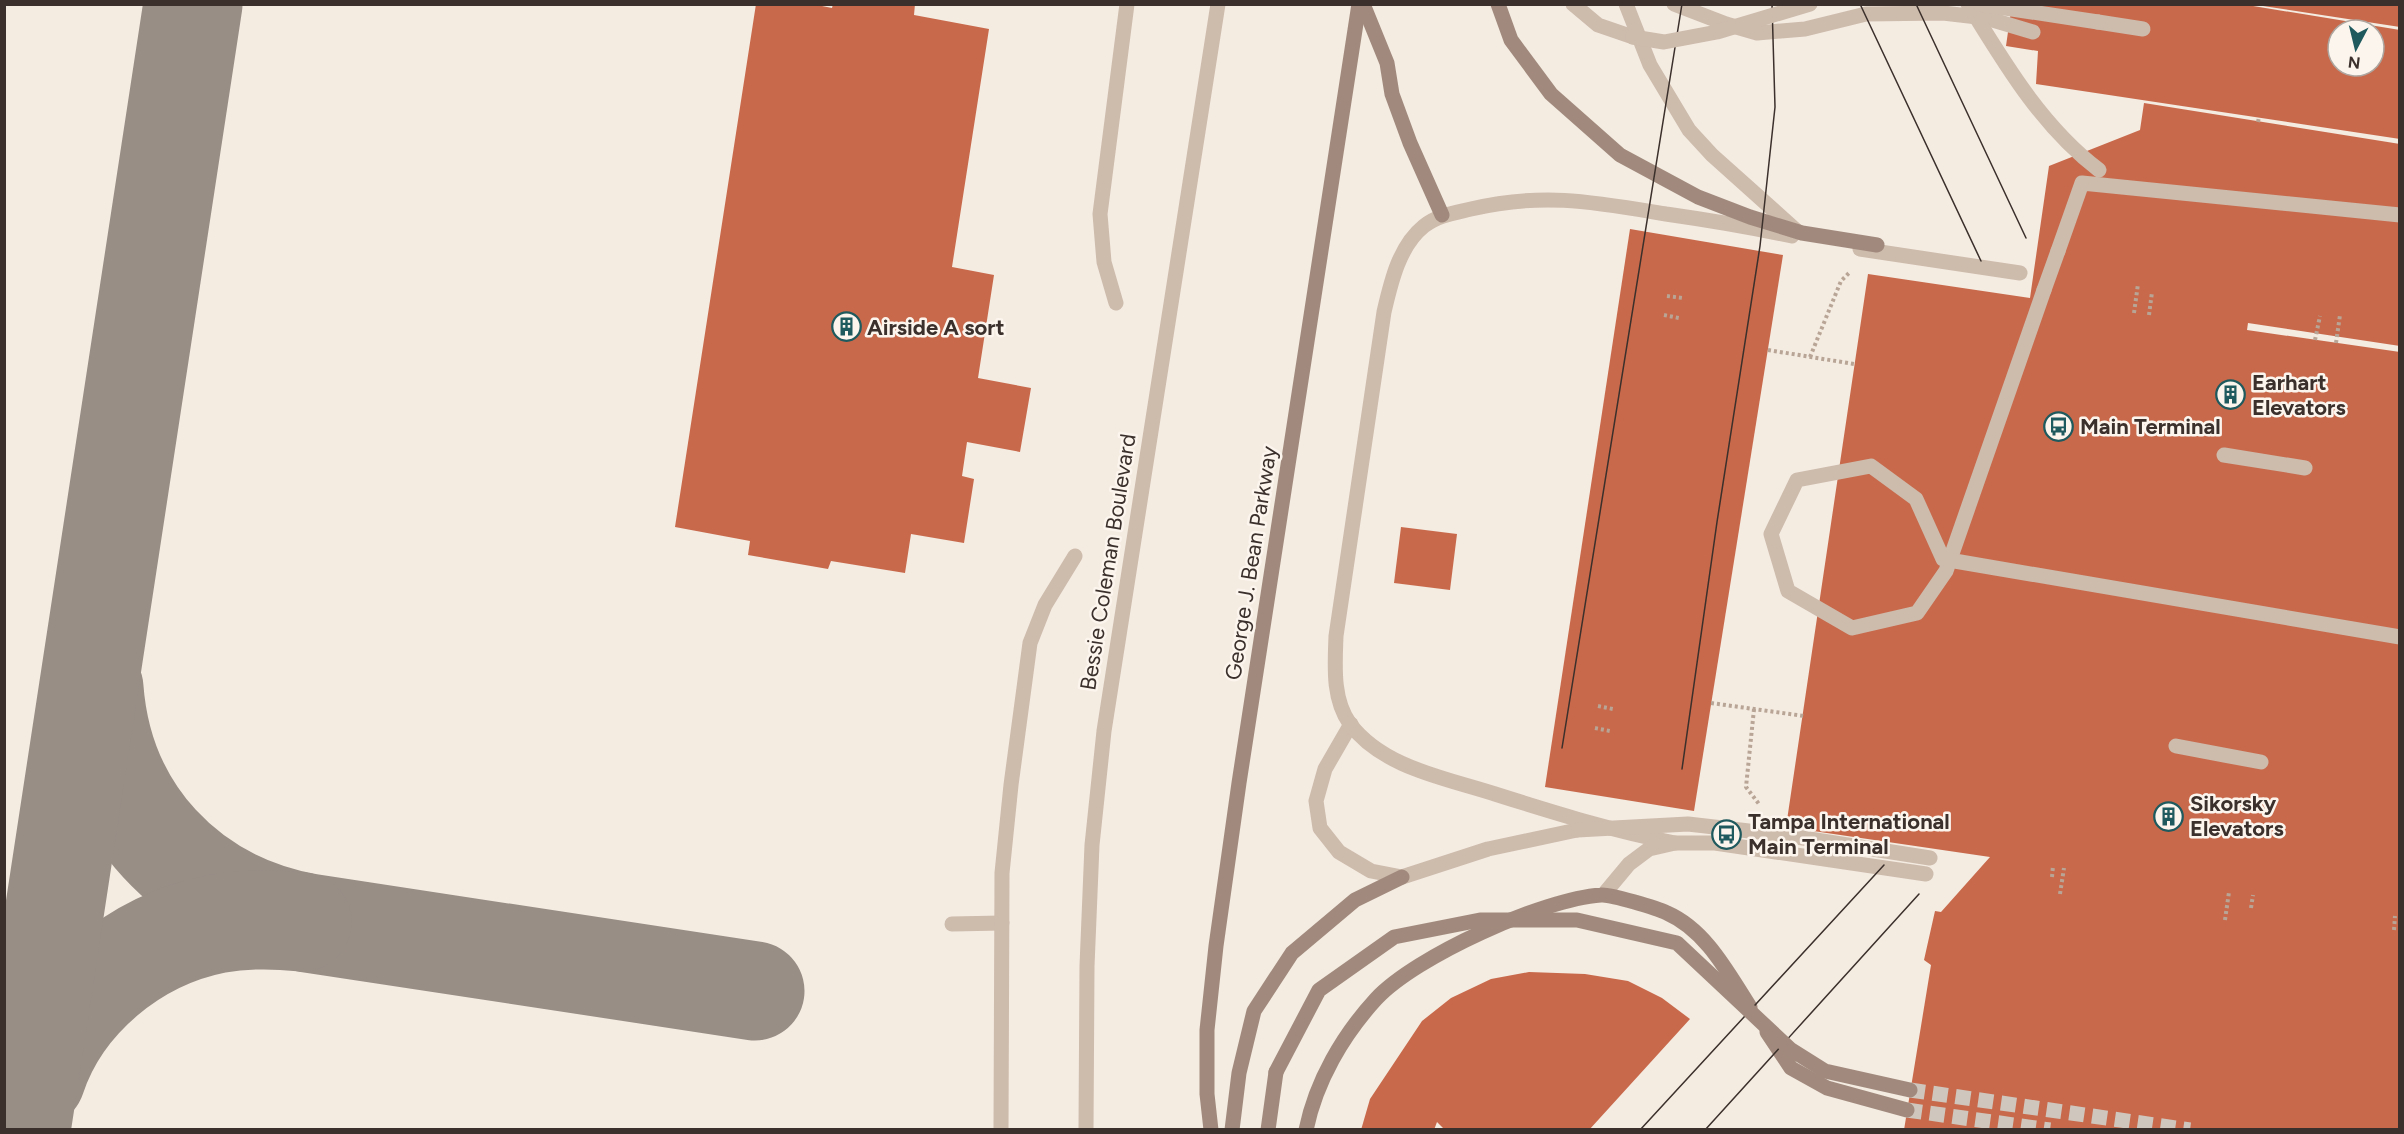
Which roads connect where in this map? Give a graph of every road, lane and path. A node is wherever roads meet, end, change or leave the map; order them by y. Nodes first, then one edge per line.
1 (1127, 4) edge
2 (1218, 4) edge
3 (1361, 4) edge
4 (1498, 4) edge
5 (1573, 4) edge
6 (1626, 4) edge
7 (1674, 4) edge
8 (1810, 4) edge
9 (1968, 4) edge
10 (1979, 4) edge
11 (2001, 4) edge
12 (1999, 21) junction
13 (2143, 29) dead end
14 (2033, 32) dead end
15 (2099, 170) dead end
16 (1442, 215) junction
17 (2400, 215) edge
18 (1804, 238) junction
19 (1877, 245) junction
20 (2138, 284) dead end
21 (2152, 292) dead end
22 (1667, 296) dead end
23 (1683, 298) dead end
24 (1116, 303) dead end
25 (2134, 313) dead end
26 (1664, 315) dead end
27 (2149, 315) dead end
28 (2340, 315) dead end
29 (2320, 316) dead end
30 (1679, 318) dead end
31 (2315, 340) dead end
32 (2336, 343) dead end
33 (1768, 350) dead end
34 (1810, 357) junction
35 (1854, 364) dead end
36 (2224, 455) dead end
37 (2305, 468) dead end
38 (1075, 556) dead end
39 (2400, 637) edge
40 (1711, 703) dead end
41 (1598, 706) dead end
42 (1613, 709) dead end
43 (1754, 709) junction
44 (1804, 716) dead end
45 (1350, 724) junction
46 (1595, 728) dead end
47 (1610, 731) dead end
48 (2176, 746) dead end
49 (2261, 762) dead end
50 (1675, 843) junction
51 (1783, 843) junction
52 (1930, 858) dead end
53 (2053, 866) dead end
54 (2064, 868) dead end
55 (1926, 874) dead end
56 (1402, 877) junction
57 (2052, 877) dead end
58 (2229, 892) dead end
59 (1604, 894) junction
60 (2060, 894) dead end
61 (2253, 896) dead end
62 (2251, 908) dead end
63 (2395, 916) dead end
64 (2225, 920) dead end
65 (1002, 923) junction
66 (952, 924) dead end
67 (2394, 930) dead end
68 (1910, 1090) tunnel mouth
69 (1907, 1110) tunnel mouth
70 (1001, 1130) edge
71 (1086, 1130) edge
72 (1211, 1130) edge
73 (1232, 1130) edge
74 (1268, 1130) edge
75 (1306, 1130) edge

1 - 24 street
2 - 71 street, Bessie Coleman Boulevard
3 - 16 street
3 - 72 street, George J. Bean Parkway
4 - 19 street
5 - 8 street, bridge
6 - 18 street
7 - 12 street
9 - 15 street
10 - 13 street, bridge
11 - 12 street
12 - 14 street
16 - 18 street
16 - 45 street
17 - 39 street, bridge
18 - 19 street
19 - 34 path
20 - 25 path
21 - 27 path
22 - 23 path
26 - 30 path
28 - 32 path
29 - 31 path
33 - 34 path
34 - 35 path
36 - 37 street
38 - 65 street
40 - 43 path
41 - 42 path
43 - 44 path
43 - 51 path
45 - 50 street
45 - 56 street
46 - 47 path
48 - 49 street
50 - 51 street
50 - 59 street
51 - 52 street
51 - 55 street
51 - 56 street, bridge
53 - 57 path
54 - 60 path
56 - 73 street
58 - 64 path
59 - 69 street
59 - 75 street
61 - 62 path
63 - 67 path
65 - 66 street
65 - 70 street
68 - 74 street, bridge

